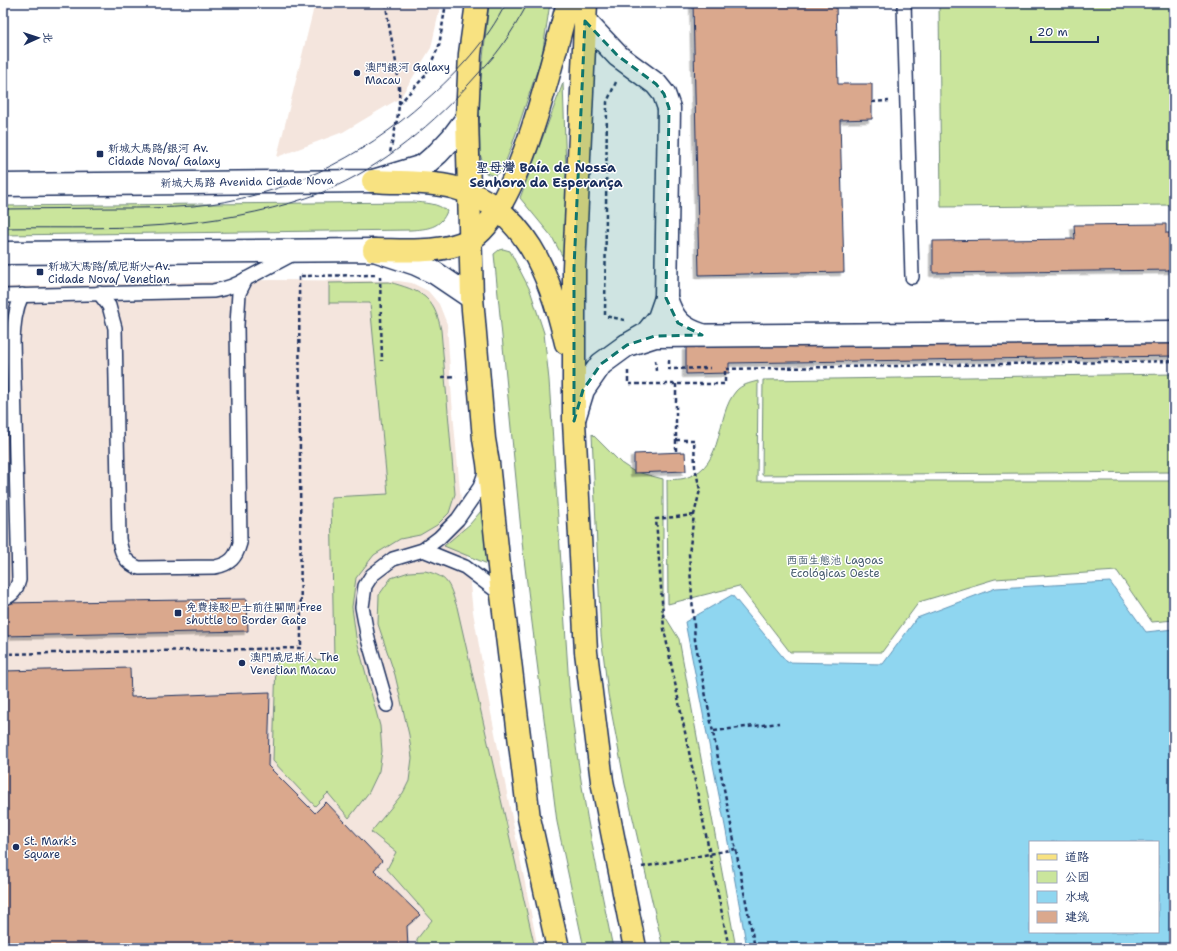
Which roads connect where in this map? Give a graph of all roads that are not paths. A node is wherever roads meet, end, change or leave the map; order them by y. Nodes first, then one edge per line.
1 (477, 3) edge
2 (568, 3) edge
3 (904, 3) edge
4 (585, 12) edge
5 (467, 118) junction
6 (379, 179) junction
7 (3, 185) edge
8 (469, 193) junction
9 (499, 209) junction
10 (470, 240) junction
11 (374, 250) junction
12 (300, 251) junction
13 (3, 253) edge
14 (912, 276) dead end
15 (246, 279) junction
16 (99, 293) junction
17 (22, 295) junction
18 (3, 296) edge
19 (472, 298) junction
20 (666, 298) junction
21 (1174, 332) edge
22 (702, 335) junction
23 (627, 345) junction
24 (573, 372) junction
25 (574, 421) junction
26 (488, 463) junction
27 (423, 550) junction
28 (502, 595) junction
29 (3, 599) edge
30 (387, 705) dead end
31 (558, 948) edge
32 (635, 948) edge

1 - 5 main road
2 - 9 main road
3 - 14 lane
4 - 20 street
4 - 24 main road
5 - 6 street, 新城大馬路 Avenida Cidade Nova
5 - 8 main road
6 - 7 street, 新城大馬路 Avenida Cidade Nova
6 - 8 main road
8 - 9 main road
8 - 10 main road
9 - 10 main road
9 - 24 main road
10 - 11 main road
10 - 19 main road
11 - 12 street
11 - 19 street
12 - 13 street
12 - 15 lane
15 - 16 lane
15 - 16 lane
16 - 17 lane
17 - 18 lane
17 - 29 lane
19 - 26 main road
20 - 22 street
20 - 23 street
21 - 22 street
22 - 23 street
23 - 25 street
24 - 25 main road
25 - 32 main road
26 - 27 lane
26 - 28 main road
27 - 28 lane
27 - 30 lane
28 - 31 main road

